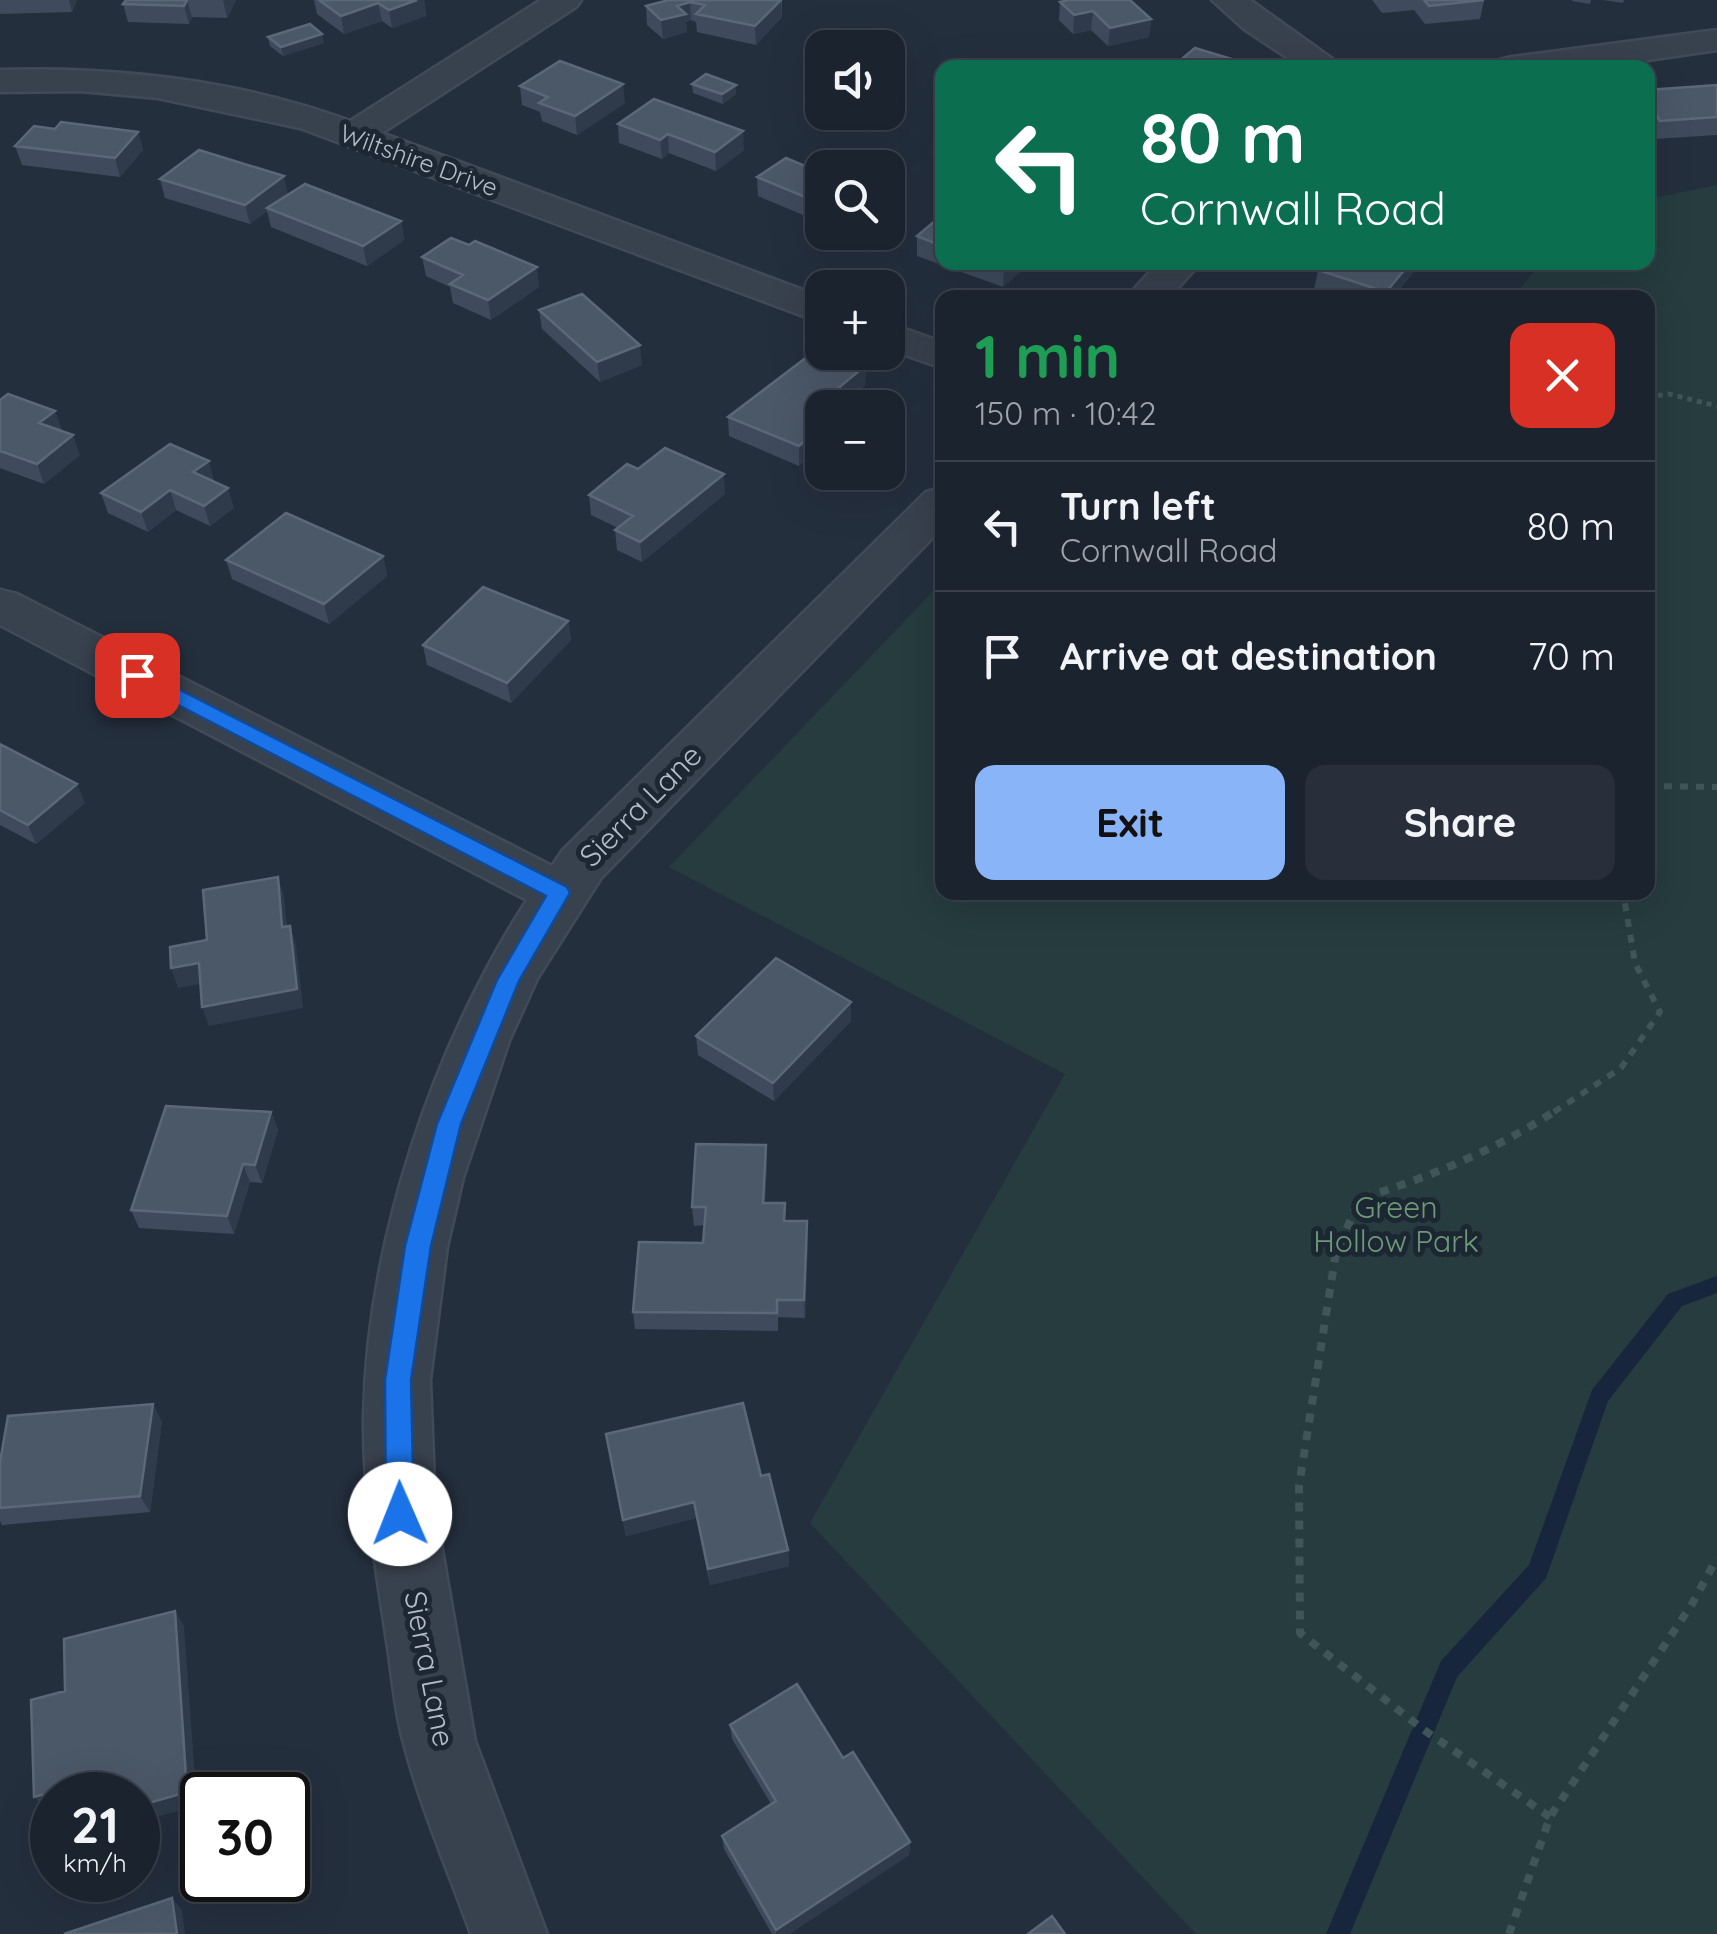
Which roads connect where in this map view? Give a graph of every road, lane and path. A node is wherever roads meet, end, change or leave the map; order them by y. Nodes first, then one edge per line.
1 (564, 0) edge
2 (1229, 0) edge
3 (1717, 40) edge
4 (1315, 60) edge
5 (1571, 60) edge
6 (0, 81) edge
7 (354, 135) junction
8 (1174, 270) edge
9 (1154, 290) edge
10 (805, 305) edge
11 (905, 342) edge
12 (935, 353) edge
13 (1655, 396) edge
14 (1717, 406) edge
15 (935, 509) edge
16 (0, 605) edge
17 (1655, 786) edge
18 (1717, 788) edge
19 (559, 893) junction
20 (1624, 900) edge
21 (1717, 1558) edge
22 (1550, 1817) junction
23 (509, 1934) edge
24 (1509, 1934) edge

1 - 7 street
2 - 4 street
3 - 5 street
6 - 7 street, Wiltshire Drive
7 - 10 street, Wiltshire Drive
8 - 9 street
11 - 12 street
13 - 14 path
15 - 19 street, Sierra Lane
16 - 19 street
17 - 18 path
19 - 23 street, Sierra Lane
20 - 22 path
21 - 22 path
22 - 24 path

